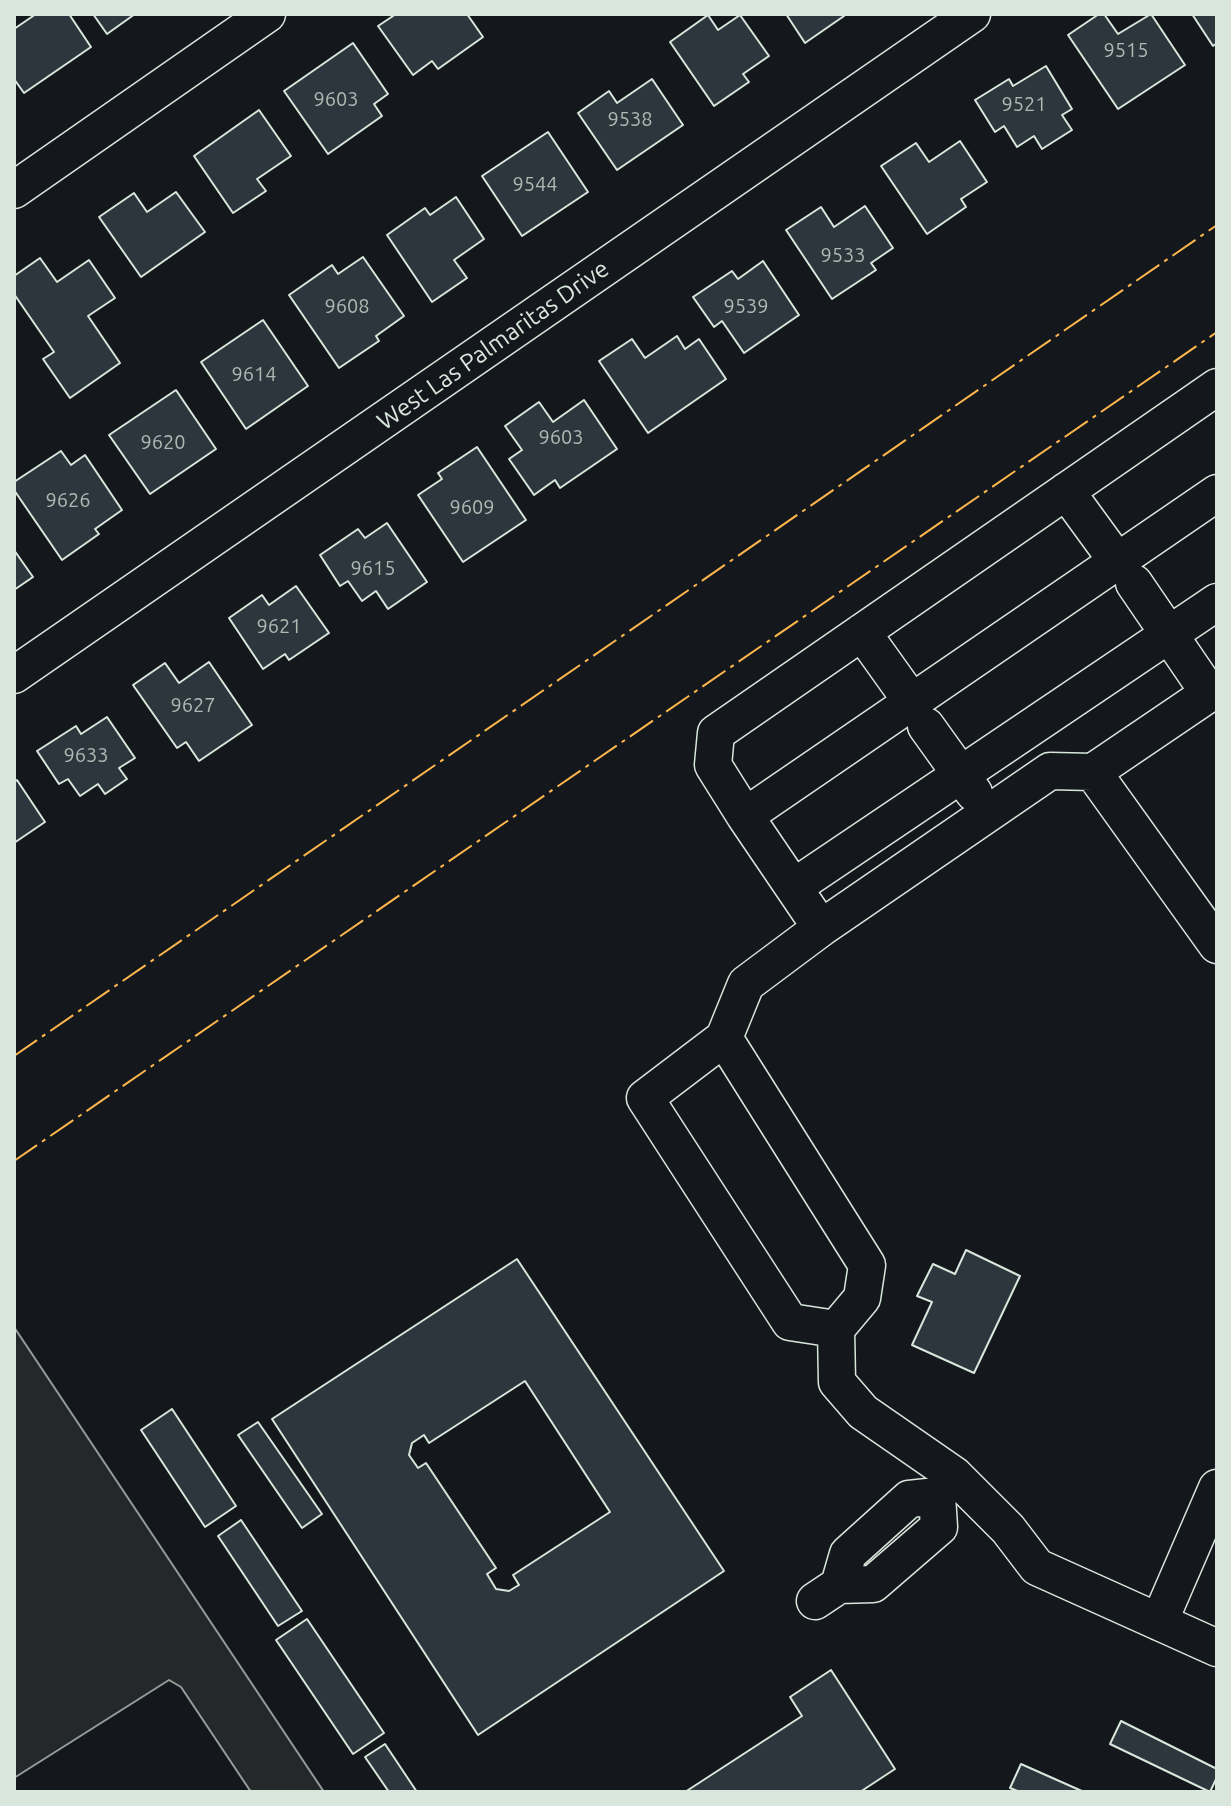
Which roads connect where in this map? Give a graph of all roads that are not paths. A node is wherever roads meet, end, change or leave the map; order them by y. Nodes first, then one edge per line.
1 (267, 14) edge
2 (972, 14) edge
3 (14, 190) edge
4 (1217, 387) edge
5 (1066, 491) junction
6 (1217, 493) edge
7 (1125, 572) junction
8 (1217, 602) edge
9 (862, 632) junction
10 (1168, 635) junction
11 (14, 675) edge
12 (1213, 690) edge
13 (919, 714) junction
14 (1093, 772) junction
15 (961, 775) junction
16 (988, 813) junction
17 (745, 816) junction
18 (794, 887) junction
19 (821, 928) junction
20 (1217, 945) edge
21 (724, 1038) junction
22 (836, 1329) junction
23 (946, 1485) junction
24 (1217, 1488) edge
25 (827, 1593) dead end
26 (1159, 1622) junction
27 (1217, 1648) edge

1 - 3 street
2 - 11 street, West Las Palmaritas Drive
4 - 5 street
5 - 7 street
5 - 9 street
6 - 7 street
7 - 10 street
7 - 13 street
8 - 10 street
9 - 13 street
9 - 17 street
10 - 12 street
10 - 15 street
12 - 14 street
13 - 15 street
13 - 17 street
14 - 16 street
14 - 20 street
15 - 16 street
15 - 18 street
16 - 19 street
17 - 18 street
18 - 19 street
19 - 21 street
21 - 22 street
21 - 22 street
22 - 23 street
23 - 25 street
23 - 26 street
24 - 26 street
26 - 27 street

